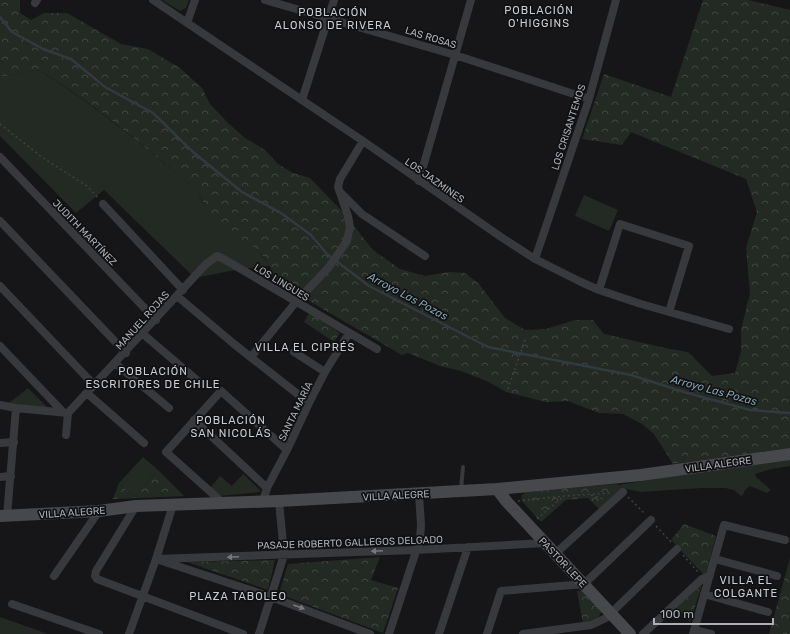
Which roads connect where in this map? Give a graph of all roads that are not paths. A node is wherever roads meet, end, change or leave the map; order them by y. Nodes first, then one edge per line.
1 (153, 0) edge
2 (195, 0) edge
3 (265, 0) edge
4 (334, 0) edge
5 (471, 0) edge
6 (616, 0) edge
7 (328, 18) junction
8 (187, 23) junction
9 (455, 55) junction
10 (589, 99) junction
11 (302, 100) junction
12 (363, 141) junction
13 (0, 157) edge
14 (419, 181) junction
15 (341, 194) junction
16 (103, 204) road end
17 (0, 221) edge
18 (425, 256) dead end
19 (535, 259) junction
20 (0, 286) edge
21 (599, 290) junction
22 (180, 293) junction
23 (296, 302) junction
24 (669, 312) junction
25 (156, 320) junction
26 (729, 329) dead end
27 (349, 333) junction
28 (143, 334) junction
29 (0, 346) edge
30 (377, 349) dead end
31 (294, 352) dead end
32 (126, 353) junction
33 (251, 357) junction
34 (116, 364) junction
35 (325, 372) junction
36 (198, 381) dead end
37 (95, 386) junction
38 (88, 394) junction
39 (309, 403) junction
40 (0, 405) edge
41 (16, 408) junction
42 (169, 408) dead end
43 (66, 413) junction
44 (194, 420) junction
45 (66, 435) dead end
46 (14, 442) junction
47 (0, 443) edge
48 (144, 443) dead end
49 (287, 450) junction
50 (790, 454) edge
51 (463, 467) dead end
52 (11, 476) junction
53 (0, 477) edge
54 (267, 488) junction
55 (497, 489) junction
56 (461, 492) junction
57 (623, 492) road end
58 (419, 494) junction
59 (262, 501) junction
60 (279, 501) junction
61 (223, 503) junction
62 (173, 505) junction
63 (136, 506) junction
64 (99, 511) junction
65 (4, 516) edge
66 (651, 520) road end
67 (785, 540) dead end
68 (545, 543) junction
69 (468, 547) junction
70 (678, 549) road end
71 (416, 550) junction
72 (555, 554) junction
73 (284, 555) junction
74 (156, 559) junction
75 (714, 559) junction
76 (54, 576) dead end
77 (707, 576) junction
78 (777, 576) dead end
79 (584, 584) junction
80 (704, 594) junction
81 (142, 597) junction
82 (271, 597) junction
83 (12, 604) dead end
84 (768, 612) dead end
85 (610, 613) junction
86 (591, 625) junction
87 (555, 632) edge
88 (693, 632) edge
89 (99, 634) edge
90 (129, 634) edge
91 (243, 634) edge
92 (259, 634) edge
93 (370, 634) edge
94 (389, 634) edge
95 (439, 634) edge
96 (487, 634) edge
97 (523, 634) edge
98 (592, 634) edge
99 (630, 634) edge
100 (643, 634) edge
101 (711, 634) edge

1 - 8 street, LOS JAZMINES
2 - 8 street
3 - 7 street, LAS ROSAS
4 - 7 street
5 - 9 street
6 - 10 street, LOS CRISANTEMOS
7 - 9 street, LAS ROSAS
7 - 11 street
8 - 11 street, LOS JAZMINES
9 - 10 street, LAS ROSAS
9 - 14 street
10 - 19 street, LOS CRISANTEMOS
11 - 12 street, LOS JAZMINES
12 - 14 street, LOS JAZMINES
12 - 15 street
13 - 25 street, JUDITH MARTÍNEZ
14 - 19 street, LOS JAZMINES
15 - 18 street
15 - 23 street
16 - 22 street
17 - 32 street
19 - 21 street, LOS JAZMINES
20 - 37 street
21 - 24 street, LOS JAZMINES
21 - 24 street
22 - 23 street, LOS LINGUES
22 - 25 street, MANUEL ROJAS
22 - 33 street
23 - 27 street, LOS LINGUES
23 - 33 street
24 - 26 street, LOS JAZMINES
25 - 28 street, MANUEL ROJAS
27 - 30 street, LOS LINGUES
27 - 35 street, SANTA MARÍA
28 - 32 street, MANUEL ROJAS
28 - 36 street
29 - 43 street
31 - 35 street
32 - 34 street, MANUEL ROJAS
33 - 39 street
34 - 37 street, MANUEL ROJAS
34 - 42 street
35 - 39 street, SANTA MARÍA
37 - 38 street, MANUEL ROJAS
38 - 43 street, MANUEL ROJAS
38 - 48 street
39 - 49 street, SANTA MARÍA
40 - 41 street
41 - 43 street
41 - 46 street
43 - 45 street
44 - 49 street
44 - 54 street
44 - 61 street
46 - 47 street
46 - 52 street
49 - 54 street, SANTA MARÍA
50 - 55 main road, VILLA ALEGRE
51 - 56 lane
52 - 53 street
52 - 65 street
54 - 59 street, SANTA MARÍA
55 - 56 main road, VILLA ALEGRE
55 - 68 main road, PASTOR LEPE
56 - 58 main road, VILLA ALEGRE
57 - 72 street
58 - 60 main road, VILLA ALEGRE
58 - 71 street
59 - 60 main road, VILLA ALEGRE
59 - 61 main road, VILLA ALEGRE
60 - 73 street
61 - 62 main road, VILLA ALEGRE
62 - 63 main road, VILLA ALEGRE
62 - 74 street
63 - 64 main road, VILLA ALEGRE
63 - 81 street
64 - 65 main road, VILLA ALEGRE
64 - 76 street
66 - 79 street
67 - 75 street
68 - 69 street, PASAJE ROBERTO GALLEGOS DELGADO
68 - 72 main road, PASTOR LEPE
69 - 71 street, PASAJE ROBERTO GALLEGOS DELGADO
69 - 95 street
70 - 85 street
71 -> 73 street, PASAJE ROBERTO GALLEGOS DELGADO
71 - 94 street
72 - 79 main road, PASTOR LEPE
73 -> 74 street, PASAJE ROBERTO GALLEGOS DELGADO
73 - 82 street
74 - 81 street
74 - 82 street
75 - 77 street
75 - 78 street
77 - 80 street
77 - 100 street
79 - 85 main road, PASTOR LEPE
79 - 96 street
80 - 84 street
80 - 88 street
81 - 90 street
81 - 91 street
82 - 92 street
82 -> 93 street
83 - 89 street
85 - 86 street
85 - 99 main road, PASTOR LEPE
86 - 87 street
86 - 98 street
87 - 97 street
88 - 101 street

